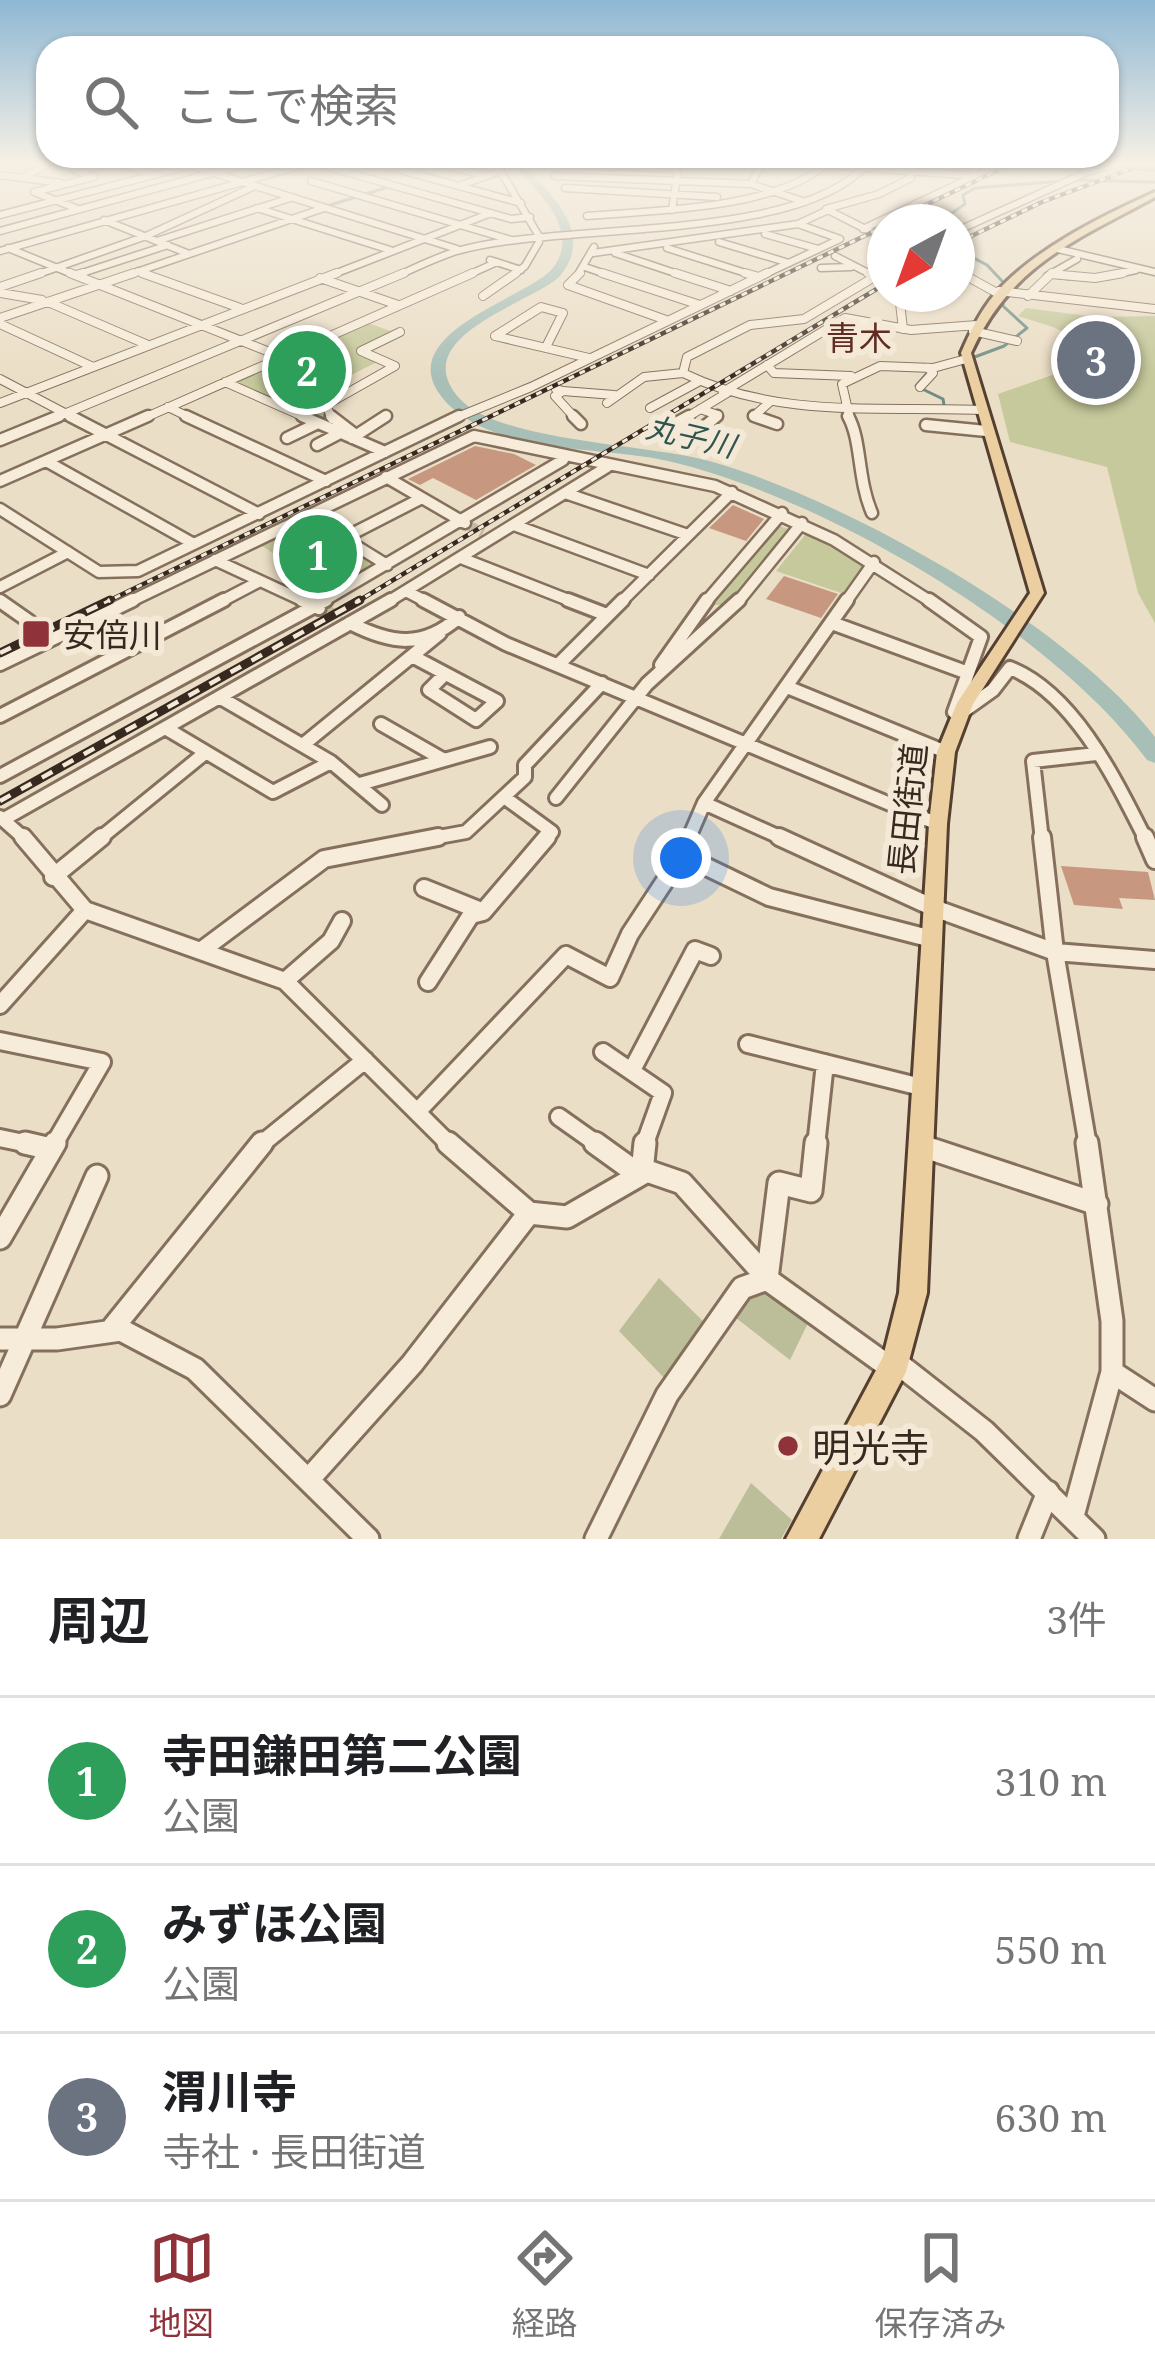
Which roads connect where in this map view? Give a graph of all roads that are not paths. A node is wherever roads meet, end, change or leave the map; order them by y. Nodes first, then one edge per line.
1 (592, 234) edge
2 (51, 235) edge
3 (143, 235) edge
4 (177, 235) edge
5 (245, 235) edge
6 (342, 235) edge
7 (412, 235) edge
8 (431, 235) edge
9 (493, 235) edge
10 (537, 235) edge
11 (585, 235) edge
12 (703, 235) edge
13 (745, 235) edge
14 (767, 235) edge
15 (832, 235) edge
16 (1083, 235) edge
17 (146, 236) junction
18 (422, 238) junction
19 (539, 239) junction
20 (709, 239) junction
21 (158, 241) junction
22 (168, 245) junction
23 (658, 245) junction
24 (3, 248) edge
25 (818, 249) junction
26 (1058, 249) junction
27 (390, 250) junction
28 (459, 250) junction
29 (610, 251) junction
30 (592, 253) junction
31 (189, 254) junction
32 (835, 256) dead end
33 (1077, 259) dead end
34 (497, 262) junction
35 (789, 263) junction
36 (56, 267) junction
37 (585, 267) junction
38 (851, 267) junction
39 (821, 268) dead end
40 (1141, 268) junction
41 (521, 270) junction
42 (138, 271) junction
43 (1155, 272) edge
44 (867, 273) edge
45 (1051, 274) junction
46 (76, 275) junction
47 (759, 277) junction
48 (320, 278) junction
49 (975, 279) edge
50 (867, 281) edge
51 (99, 284) junction
52 (188, 289) junction
53 (0, 290) edge
54 (358, 291) junction
55 (731, 291) junction
56 (585, 292) junction
57 (998, 292) junction
58 (483, 296) dead end
59 (1028, 296) junction
60 (565, 300) dead end
61 (48, 302) junction
62 (148, 304) junction
63 (398, 305) junction
64 (700, 305) junction
65 (241, 308) junction
66 (1155, 309) edge
67 (901, 312) edge
68 (812, 314) junction
69 (366, 320) junction
70 (666, 320) junction
71 (0, 321) edge
72 (838, 322) junction
73 (200, 324) junction
74 (903, 328) junction
75 (975, 328) junction
76 (239, 340) junction
77 (1013, 340) dead end
78 (148, 345) junction
79 (546, 347) junction
80 (282, 357) junction
81 (589, 358) junction
82 (966, 359) junction
83 (767, 365) junction
84 (93, 367) junction
85 (928, 368) junction
86 (683, 374) junction
87 (851, 376) junction
88 (0, 379) edge
89 (225, 382) junction
90 (698, 382) junction
91 (551, 387) junction
92 (920, 387) dead end
93 (725, 392) junction
94 (26, 393) junction
95 (771, 401) junction
96 (0, 403) edge
97 (168, 407) junction
98 (650, 409) dead end
99 (700, 409) junction
100 (845, 410) junction
101 (980, 410) junction
102 (65, 412) junction
103 (386, 415) dead end
104 (318, 423) junction
105 (581, 424) dead end
106 (777, 424) dead end
107 (926, 425) dead end
108 (700, 430) junction
109 (986, 430) junction
110 (340, 433) junction
111 (107, 434) junction
112 (719, 436) dead end
113 (354, 437) junction
114 (287, 438) dead end
115 (0, 440) edge
116 (316, 445) dead end
117 (385, 452) junction
118 (562, 460) junction
119 (46, 461) junction
120 (607, 467) junction
121 (386, 477) junction
122 (0, 481) edge
123 (326, 481) junction
124 (732, 492) junction
125 (566, 493) junction
126 (422, 498) junction
127 (0, 509) edge
128 (782, 513) junction
129 (872, 513) dead end
130 (259, 514) junction
131 (308, 516) junction
132 (465, 523) junction
133 (802, 523) junction
134 (514, 525) junction
135 (688, 535) junction
136 (344, 538) junction
137 (194, 544) junction
138 (68, 552) junction
139 (460, 557) junction
140 (215, 560) junction
141 (874, 562) junction
142 (387, 565) junction
143 (649, 574) junction
144 (260, 580) junction
145 (0, 587) edge
146 (406, 591) junction
147 (0, 602) edge
148 (319, 607) junction
149 (14, 612) junction
150 (607, 615) junction
151 (459, 617) junction
152 (0, 619) edge
153 (347, 621) junction
154 (30, 622) dead end
155 (832, 623) junction
156 (440, 633) junction
157 (412, 656) junction
158 (0, 664) edge
159 (559, 664) junction
160 (968, 673) junction
161 (446, 674) junction
162 (602, 683) junction
163 (647, 684) junction
164 (787, 687) junction
165 (638, 697) junction
166 (221, 698) junction
167 (0, 716) edge
168 (958, 716) junction
169 (381, 724) dead end
170 (167, 729) junction
171 (304, 744) junction
172 (747, 744) junction
173 (490, 747) dead end
174 (946, 752) junction
175 (205, 753) junction
176 (1096, 754) junction
177 (445, 760) junction
178 (332, 762) junction
179 (0, 776) edge
180 (360, 784) junction
181 (504, 796) junction
182 (556, 798) dead end
183 (704, 803) junction
184 (382, 805) dead end
185 (4, 820) edge
186 (938, 824) junction
187 (682, 855) junction
188 (1155, 860) edge
189 (53, 877) junction
190 (424, 888) dead end
191 (934, 908) junction
192 (85, 910) junction
193 (483, 911) junction
194 (342, 921) dead end
195 (932, 939) junction
196 (202, 950) junction
197 (1055, 952) junction
198 (710, 956) dead end
199 (1155, 960) edge
200 (285, 980) junction
201 (428, 982) dead end
202 (0, 1005) edge
203 (0, 1040) edge
204 (748, 1044) dead end
205 (603, 1052) dead end
206 (365, 1060) junction
207 (825, 1063) junction
208 (632, 1070) junction
209 (925, 1088) junction
210 (416, 1112) junction
211 (559, 1117) dead end
212 (0, 1138) edge
213 (922, 1146) junction
214 (51, 1149) junction
215 (640, 1173) junction
216 (98, 1176) dead end
217 (1097, 1204) junction
218 (529, 1213) junction
219 (0, 1238) edge
220 (767, 1279) junction
221 (111, 1330) junction
222 (0, 1339) edge
223 (28, 1339) junction
224 (894, 1365) junction
225 (1112, 1372) junction
226 (0, 1395) edge
227 (1155, 1400) edge
228 (309, 1479) junction
229 (1048, 1492) junction
230 (1073, 1516) junction
231 (368, 1539) edge
232 (596, 1539) edge
233 (802, 1539) edge
234 (1029, 1539) edge
235 (1094, 1539) edge

1 - 30 street
2 - 24 street
3 - 17 street
4 - 21 street
5 - 31 street
6 - 27 street
7 - 18 street
8 - 18 street
9 - 19 street
10 - 19 street
11 - 28 street
12 - 20 street
13 - 20 street
14 - 25 street
15 - 25 street
16 - 26 main road
17 - 21 street
17 - 36 street
18 - 27 street
18 - 28 street
19 - 41 street
20 - 23 street
20 - 35 street
21 - 22 street
22 - 31 street
22 - 46 street
23 - 29 street
23 - 47 street
24 - 36 street
25 - 35 street
26 - 40 street
26 - 57 main road
27 - 48 street
28 - 34 street
28 - 54 street
29 - 30 street
29 - 55 street
30 - 37 street
31 - 42 street
32 - 38 street
33 - 45 street
34 - 41 street
34 - 63 street
35 - 47 street
36 - 46 street
36 - 53 street
37 - 56 street
37 - 64 street
38 - 39 street
38 - 44 street
40 - 43 street
40 - 45 street
41 - 58 street
42 - 51 street
42 - 52 street
45 - 59 street
46 - 51 street
47 - 55 street
48 - 54 street
48 - 65 street
49 - 57 street
50 - 68 street
51 - 61 street
51 - 62 street
52 - 62 street
52 - 65 street
53 - 61 street
54 - 63 street
54 - 76 street
55 - 64 street
56 - 60 street
56 - 70 street
57 - 59 street
57 - 75 main road
59 - 66 street
61 - 71 street
61 - 78 street
62 - 73 street
63 - 69 street
64 - 70 street
65 - 73 street
67 - 74 street
68 - 72 street
68 - 86 street
69 - 80 street
69 - 113 street
70 - 81 street
71 - 84 street
72 - 74 street
72 - 83 street
73 - 76 street
73 - 78 street
74 - 75 street
75 - 77 street
75 - 82 main road
76 - 80 street
76 - 102 street
78 - 84 street
79 - 79 street
79 - 81 street
80 - 89 street
81 - 91 street
82 - 85 street
82 - 101 main road, 長田街道
83 - 87 street
83 - 93 street
84 - 94 street
85 - 87 street
85 - 92 street
86 - 90 street
86 - 91 street
87 - 100 street
88 - 94 street
89 - 97 street
89 - 104 street
90 - 93 street
90 - 98 street
91 - 105 street
91 - 117 street
93 - 95 street
93 - 99 street
94 - 96 street
94 - 102 street
95 - 100 street
95 - 106 street
97 - 111 street
97 - 123 street
99 - 108 street
99 - 108 street
100 - 101 street
100 - 129 street
101 - 109 main road, 長田街道
102 - 111 street
102 - 115 street
103 - 113 street
104 - 110 street
104 - 114 street
107 - 109 street
108 - 112 street
109 - 168 main road, 長田街道
110 - 113 street
110 - 116 street
111 - 119 street
111 - 130 street
113 - 117 street
117 - 123 street
118 - 120 street
118 - 121 street
118 - 132 street
119 - 122 street
119 - 137 street
120 - 124 street
120 - 125 street
121 - 126 street
121 - 131 street
123 - 130 street
124 - 128 street
124 - 135 street
125 - 134 street
125 - 135 street
126 - 132 street
126 - 136 street
127 - 138 street
128 - 133 street
128 - 163 street
130 - 137 street
131 - 136 street
131 - 140 street
132 - 142 street
133 - 141 street
133 - 163 street
134 - 139 street
134 - 143 street
135 - 143 street
136 - 142 street
137 - 138 street
138 - 145 street
139 - 146 street
139 - 150 street
140 - 144 street
140 - 158 street
141 - 155 street
141 - 160 street
142 - 148 street
143 - 150 street
144 - 148 street
144 - 167 street
146 - 151 street
146 - 153 street
147 - 149 street
148 - 179 street
149 - 152 street
149 - 154 street
150 - 159 street
151 - 156 street
151 - 159 street
153 - 156 street
153 - 166 street
155 - 160 street
155 - 164 street
156 - 157 street
157 - 161 street
157 - 171 street
159 - 162 street
160 - 168 street
161 - 161 street
162 - 165 street
162 - 181 street
163 - 165 street
164 - 172 street
164 - 174 street
165 - 172 street
165 - 182 street
166 - 170 street
166 - 171 street
168 - 174 main road, 長田街道
168 - 176 street
169 - 177 street
170 - 175 street
170 - 185 street
171 - 178 street
172 - 183 street
172 - 186 street
173 - 177 street
174 - 186 main road, 長田街道
175 - 178 street
175 - 189 street
176 - 188 street
176 - 197 street
177 - 180 street
178 - 180 street
180 - 184 street
181 - 193 street
181 - 196 street
183 - 187 street
183 - 191 street
185 - 189 street
186 - 191 main road, 長田街道
187 - 195 street
187 - 210 street
189 - 192 street
190 - 193 street
191 - 195 main road, 長田街道
191 - 197 street
192 - 196 street
192 - 202 street
193 - 201 street
194 - 200 street
195 - 209 main road, 長田街道
196 - 200 street
197 - 199 street
197 - 217 street
198 - 208 street
200 - 206 street
203 - 214 street
204 - 207 street
205 - 208 street
206 - 210 street
206 - 221 street
207 - 209 street
207 - 220 street
208 - 215 street
209 - 213 main road, 長田街道
210 - 218 street
211 - 215 street
212 - 214 street
213 - 217 street
213 - 224 main road, 長田街道
214 - 219 street
215 - 218 street
215 - 220 street
216 - 223 street
217 - 225 street
218 - 228 street
220 - 224 street
220 - 232 street
221 - 223 street
221 - 228 street
222 - 223 street
223 - 226 street
224 - 229 street
224 - 233 main road, 長田街道
225 - 227 street
225 - 230 street
228 - 231 street
229 - 230 street
229 - 234 street
230 - 235 street

